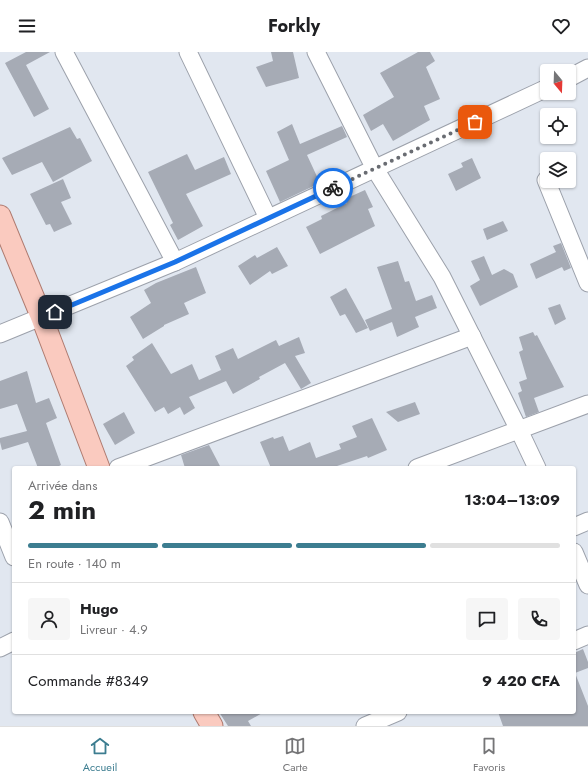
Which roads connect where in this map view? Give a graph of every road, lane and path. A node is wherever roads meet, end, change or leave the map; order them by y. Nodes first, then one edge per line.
1 (64, 52) edge
2 (188, 52) edge
3 (316, 52) edge
4 (588, 68) edge
5 (576, 74) edge
6 (540, 91) edge
7 (375, 169) junction
8 (549, 188) edge
9 (0, 217) edge
10 (268, 218) junction
11 (175, 262) junction
12 (588, 283) edge
13 (42, 318) junction
14 (0, 334) edge
15 (472, 336) junction
16 (588, 404) edge
17 (519, 430) junction
18 (98, 466) edge
19 (123, 466) edge
20 (422, 466) edge
21 (536, 466) edge
22 (588, 521) edge
23 (0, 522) edge
24 (576, 526) edge
25 (12, 552) edge
26 (576, 557) edge
27 (588, 585) edge
28 (588, 635) edge
29 (576, 640) edge
30 (12, 642) edge
31 (0, 648) edge
32 (205, 714) edge
33 (393, 714) edge
34 (212, 726) edge
35 (365, 726) edge

1 - 11 street
2 - 10 street
3 - 7 street
4 - 5 street
6 - 7 street
7 - 10 street
7 - 15 street
8 - 12 street
9 - 13 main road
10 - 11 street
11 - 13 street
13 - 14 street
13 - 18 main road
15 - 17 street
15 - 19 street
16 - 17 street
17 - 20 street
17 - 21 street
22 - 24 street
23 - 25 street
26 - 27 street
28 - 29 street
30 - 31 street
32 - 34 main road
33 - 35 street

